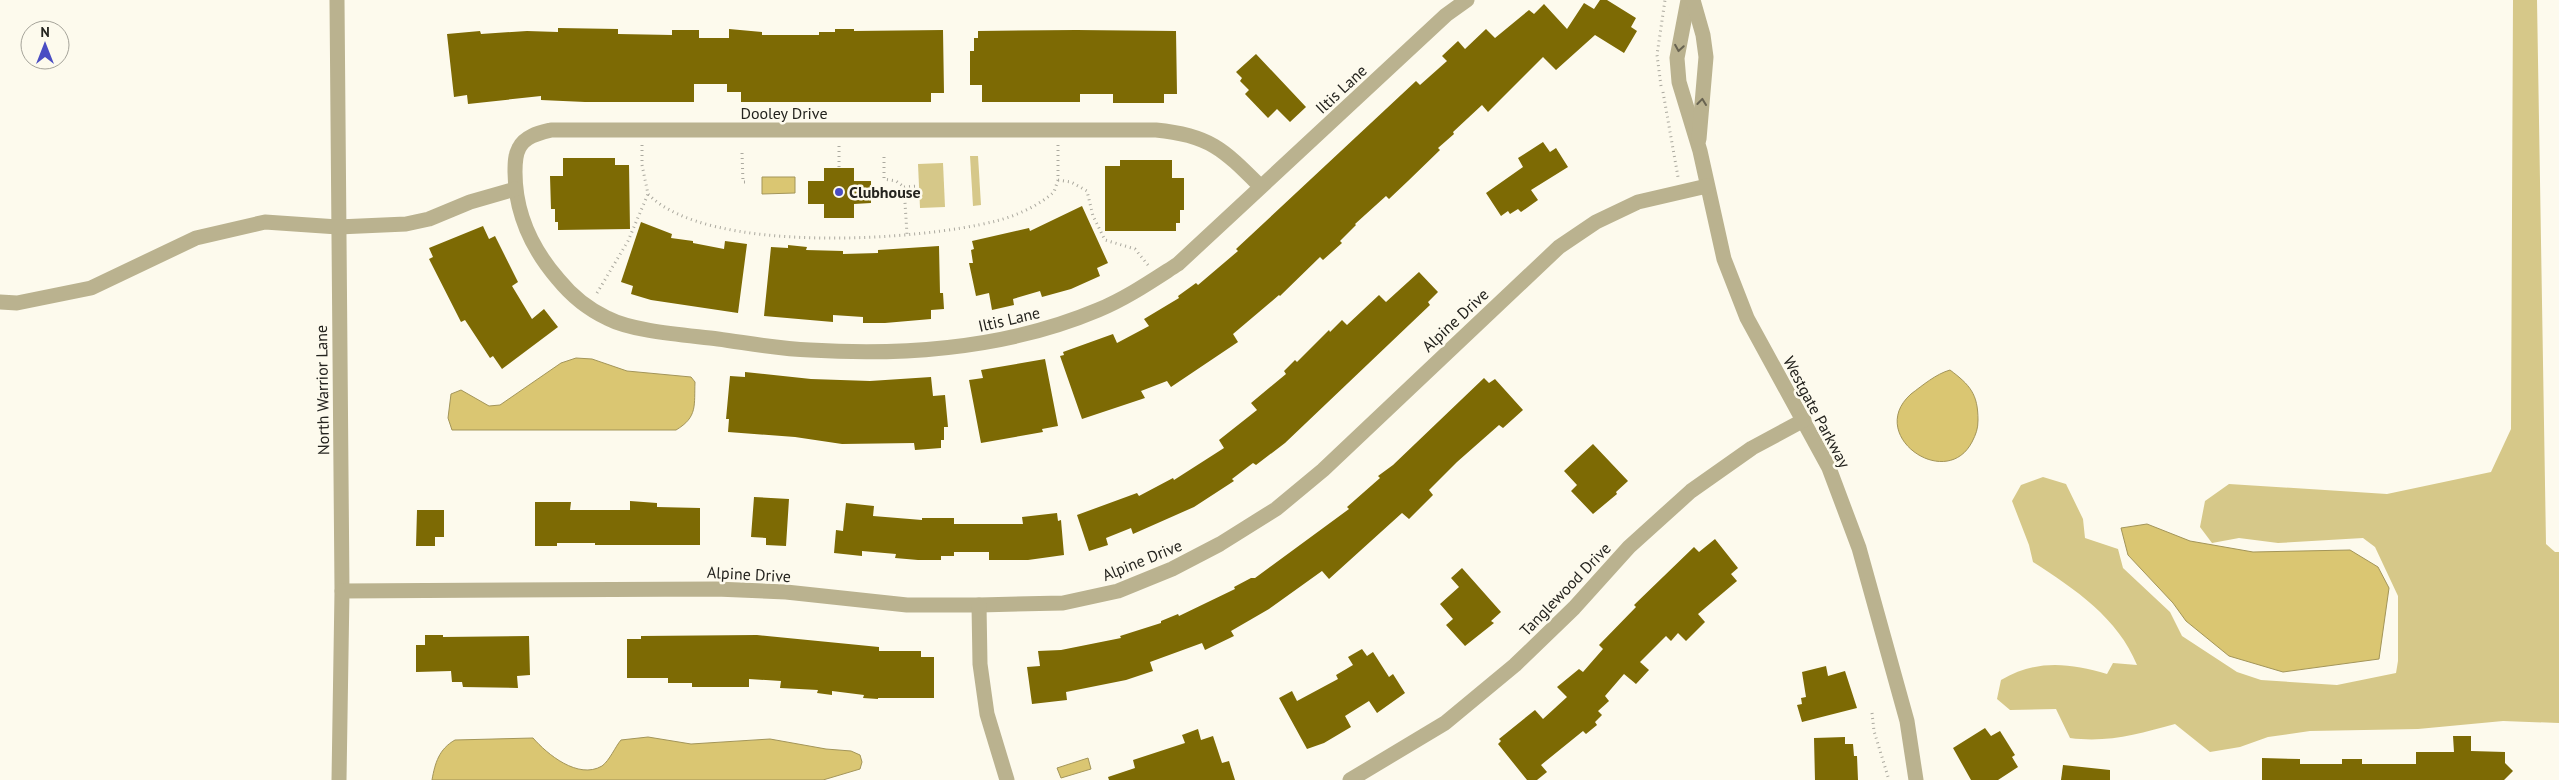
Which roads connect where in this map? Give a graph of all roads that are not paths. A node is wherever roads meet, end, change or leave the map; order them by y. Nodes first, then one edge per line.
1 (337, 0) edge
2 (1467, 0) edge
3 (1688, 0) edge
4 (1693, 0) edge
5 (1700, 151) junction
6 (1707, 186) junction
7 (1261, 187) junction
8 (515, 190) junction
9 (338, 227) junction
10 (0, 302) edge
11 (1804, 420) junction
12 (342, 592) junction
13 (979, 605) junction
14 (340, 780) edge
15 (1008, 780) edge
16 (1350, 780) edge
17 (1916, 780) edge

1 - 9 street, North Warrior Lane
2 - 7 street, Iltis Lane
3 -> 5 street, Westgate Parkway
5 -> 4 street, Westgate Parkway
5 - 6 street, Westgate Parkway
6 - 11 street, Westgate Parkway
6 - 13 street, Alpine Drive
7 - 8 street, Dooley Drive
7 - 8 street, Iltis Lane
8 - 9 street
9 - 10 street
9 - 12 street, North Warrior Lane
11 - 16 street, Tanglewood Drive
11 - 17 street, Westgate Parkway
12 - 13 street, Alpine Drive
12 - 14 street, North Warrior Lane
13 - 15 street

